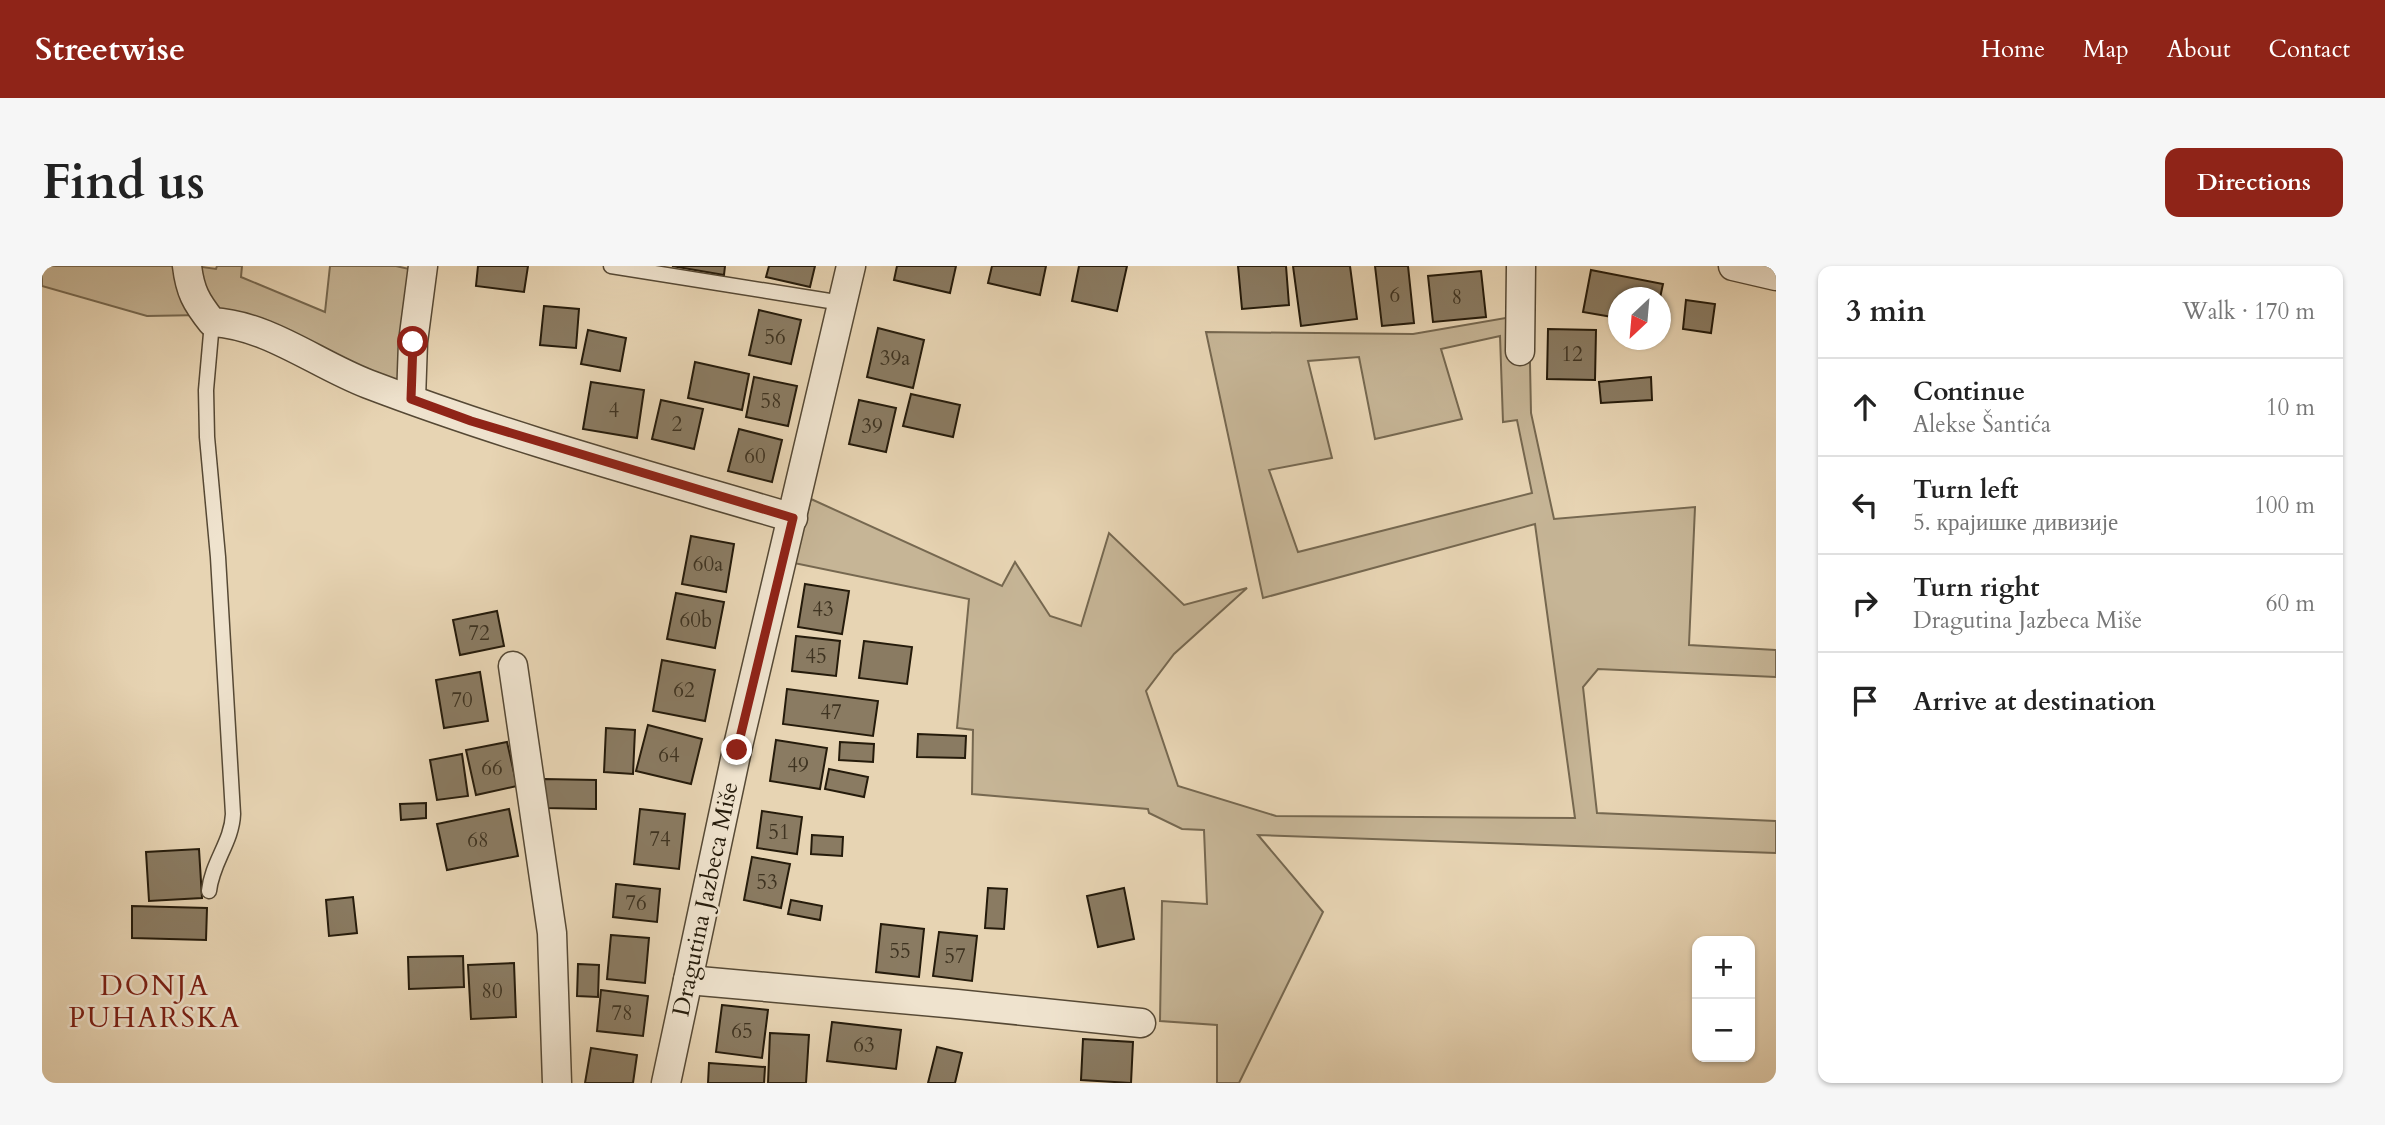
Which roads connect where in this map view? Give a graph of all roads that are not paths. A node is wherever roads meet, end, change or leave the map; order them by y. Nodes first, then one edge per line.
1 (187, 266) edge
2 (424, 266) edge
3 (611, 266) edge
4 (851, 266) edge
5 (1521, 266) edge
6 (1734, 266) edge
7 (1776, 276) edge
8 (842, 303) junction
9 (212, 322) junction
10 (1520, 351) dead end
11 (411, 399) junction
12 (793, 518) junction
13 (513, 666) dead end
14 (209, 891) dead end
15 (688, 980) junction
16 (1141, 1023) dead end
17 (557, 1083) edge
18 (666, 1083) edge

1 - 9 street
2 - 11 street
3 - 8 lane
4 - 8 street, Dragutina Jazbeca Miše
5 - 10 street
6 - 7 street
8 - 12 street, Dragutina Jazbeca Miše
9 - 11 street
9 - 14 lane
11 - 12 street
12 - 15 street, Dragutina Jazbeca Miše
13 - 17 street
15 - 16 street
15 - 18 street, Dragutina Jazbeca Miše

